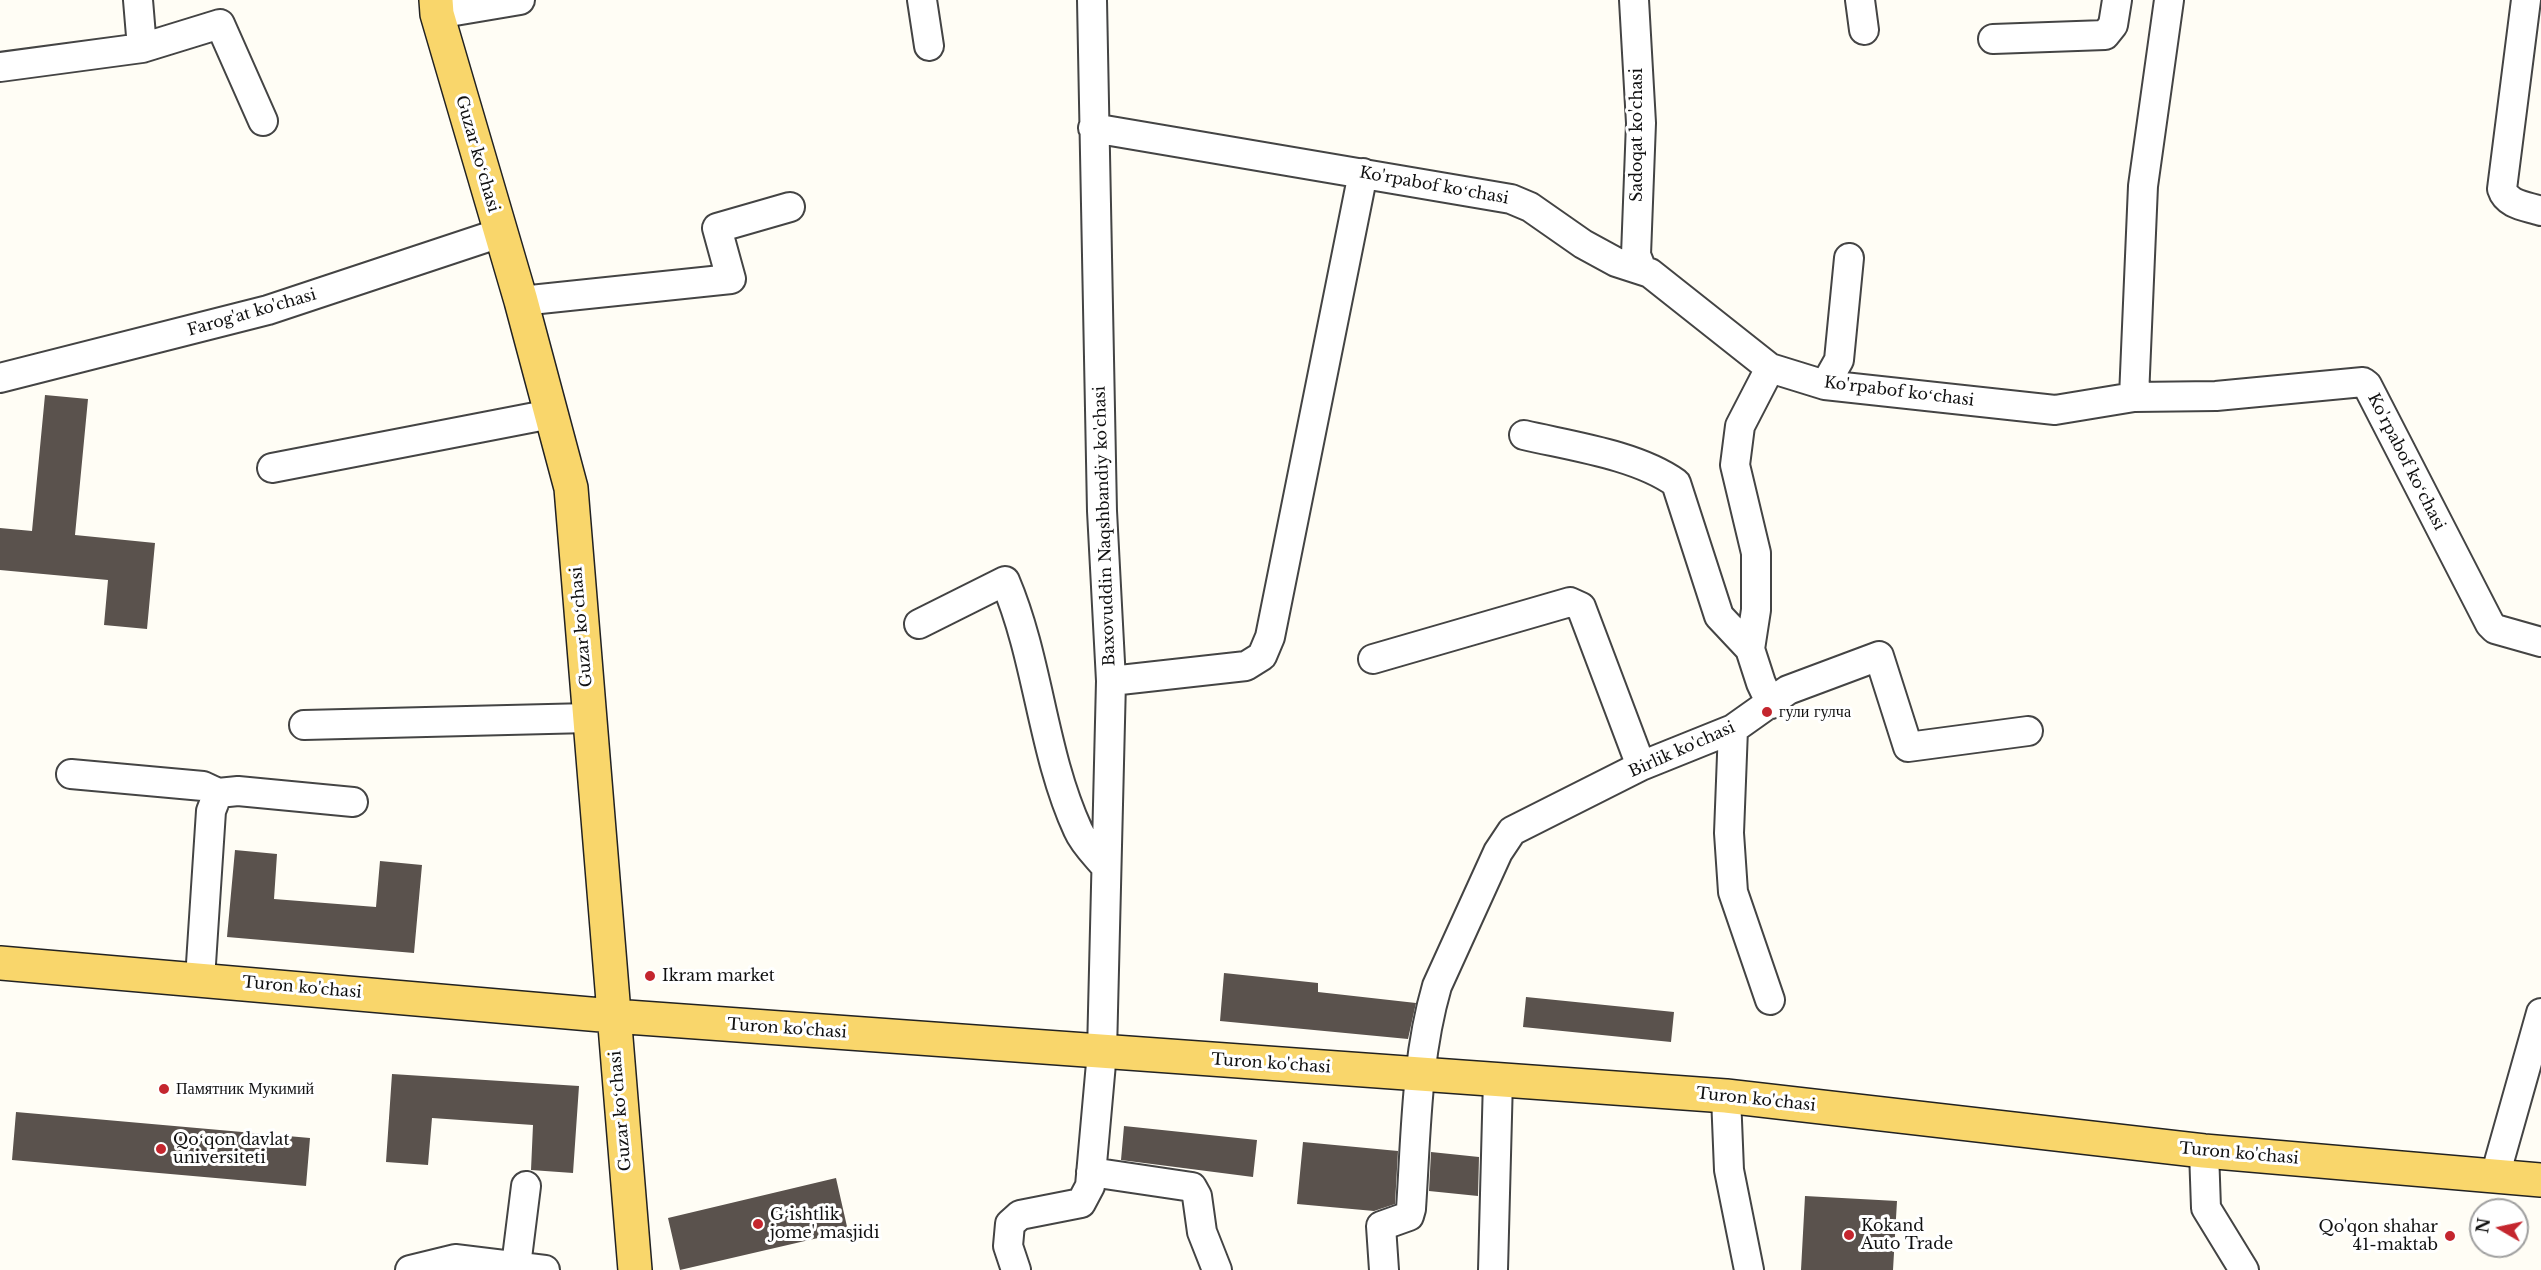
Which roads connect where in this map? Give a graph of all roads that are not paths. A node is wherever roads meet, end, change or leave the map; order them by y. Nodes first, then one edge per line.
1 (138, 0) edge
2 (520, 0) edge
3 (922, 0) edge
4 (1092, 0) edge
5 (1634, 0) edge
6 (1860, 0) edge
7 (2117, 0) edge
8 (2169, 0) edge
9 (2526, 0) edge
10 (437, 7) edge
11 (1864, 30) dead end
12 (1994, 39) dead end
13 (929, 46) dead end
14 (142, 48) junction
15 (0, 67) edge
16 (263, 120) dead end
17 (1094, 128) junction
18 (1363, 173) junction
19 (790, 207) dead end
20 (2541, 211) edge
21 (500, 233) junction
22 (1849, 258) dead end
23 (1641, 270) junction
24 (521, 301) junction
25 (1770, 368) junction
26 (0, 378) edge
27 (1825, 385) junction
28 (2133, 397) junction
29 (551, 414) junction
30 (1524, 435) dead end
31 (272, 468) dead end
32 (919, 624) dead end
33 (2541, 642) edge
34 (1750, 649) junction
35 (1372, 659) dead end
36 (1111, 681) junction
37 (1771, 704) junction
38 (589, 718) junction
39 (304, 725) dead end
40 (1734, 729) junction
41 (2028, 731) dead end
42 (1641, 766) junction
43 (71, 774) dead end
44 (218, 793) junction
45 (353, 802) dead end
46 (1106, 867) junction
47 (1, 969) edge
48 (200, 979) junction
49 (1770, 1000) dead end
50 (2541, 1013) edge
51 (613, 1016) junction
52 (1102, 1052) junction
53 (1421, 1074) junction
54 (1498, 1079) junction
55 (1726, 1096) junction
56 (2204, 1151) junction
57 (1091, 1172) junction
58 (2495, 1176) junction
59 (2541, 1180) edge
60 (526, 1186) dead end
61 (516, 1266) junction
62 (410, 1270) edge
63 (545, 1270) edge
64 (635, 1270) edge
65 (1016, 1270) edge
66 (1217, 1270) edge
67 (1384, 1270) edge
68 (1494, 1270) edge
69 (1749, 1270) edge
70 (2244, 1270) edge

1 - 14 street
2 - 10 street
3 - 13 street
4 - 17 street, Baxovuddin Naqshbandiy ko'chasi
5 - 23 street, Sadoqat ko'chasi
6 - 11 street
7 - 12 street
8 - 28 street
9 - 20 street
10 - 21 main road, Guzar koʻchasi
14 - 15 street
14 - 16 street
17 - 18 street, Ko'rpabof koʻchasi
17 - 36 street, Baxovuddin Naqshbandiy ko'chasi
18 - 23 street, Ko'rpabof koʻchasi
18 - 36 street
19 - 24 street
21 - 24 main road, Guzar koʻchasi
21 - 26 street, Farog'at ko'chasi
22 - 27 street
23 - 25 street, Ko'rpabof koʻchasi
24 - 29 main road, Guzar koʻchasi
25 - 27 street, Ko'rpabof koʻchasi
25 - 34 street
27 - 28 street, Ko'rpabof koʻchasi
28 - 33 street, Ko'rpabof koʻchasi
29 - 31 street
29 - 38 main road, Guzar koʻchasi
30 - 34 street
32 - 46 street
34 - 37 street
35 - 42 street
36 - 46 street, Baxovuddin Naqshbandiy ko'chasi
37 - 40 street, Birlik ko'chasi
37 - 41 street, Birlik ko'chasi
38 - 39 street
38 - 51 main road, Guzar koʻchasi
40 - 42 street, Birlik ko'chasi
40 - 49 street
42 - 53 street, Birlik ko'chasi
43 - 44 street
44 - 45 street
44 - 48 street
46 - 52 street, Baxovuddin Naqshbandiy ko'chasi
47 - 48 main road, Turon ko'chasi
48 - 51 main road, Turon ko'chasi
50 - 58 street
51 - 52 main road, Turon ko'chasi
51 - 64 main road, Guzar koʻchasi
52 - 53 main road, Turon ko'chasi
52 - 57 street, Baxovuddin Naqshbandiy ko'chasi
53 - 54 main road, Turon ko'chasi
53 - 67 street, Birlik ko'chasi
54 - 55 main road, Turon ko'chasi
54 - 68 street
55 - 56 main road, Turon ko'chasi
55 - 69 street
56 - 58 main road, Turon ko'chasi
56 - 70 street
57 - 65 street, Baxovuddin Naqshbandiy ko'chasi
57 - 66 street
58 - 59 main road, Turon ko'chasi
60 - 61 street
61 - 62 street
61 - 63 street

